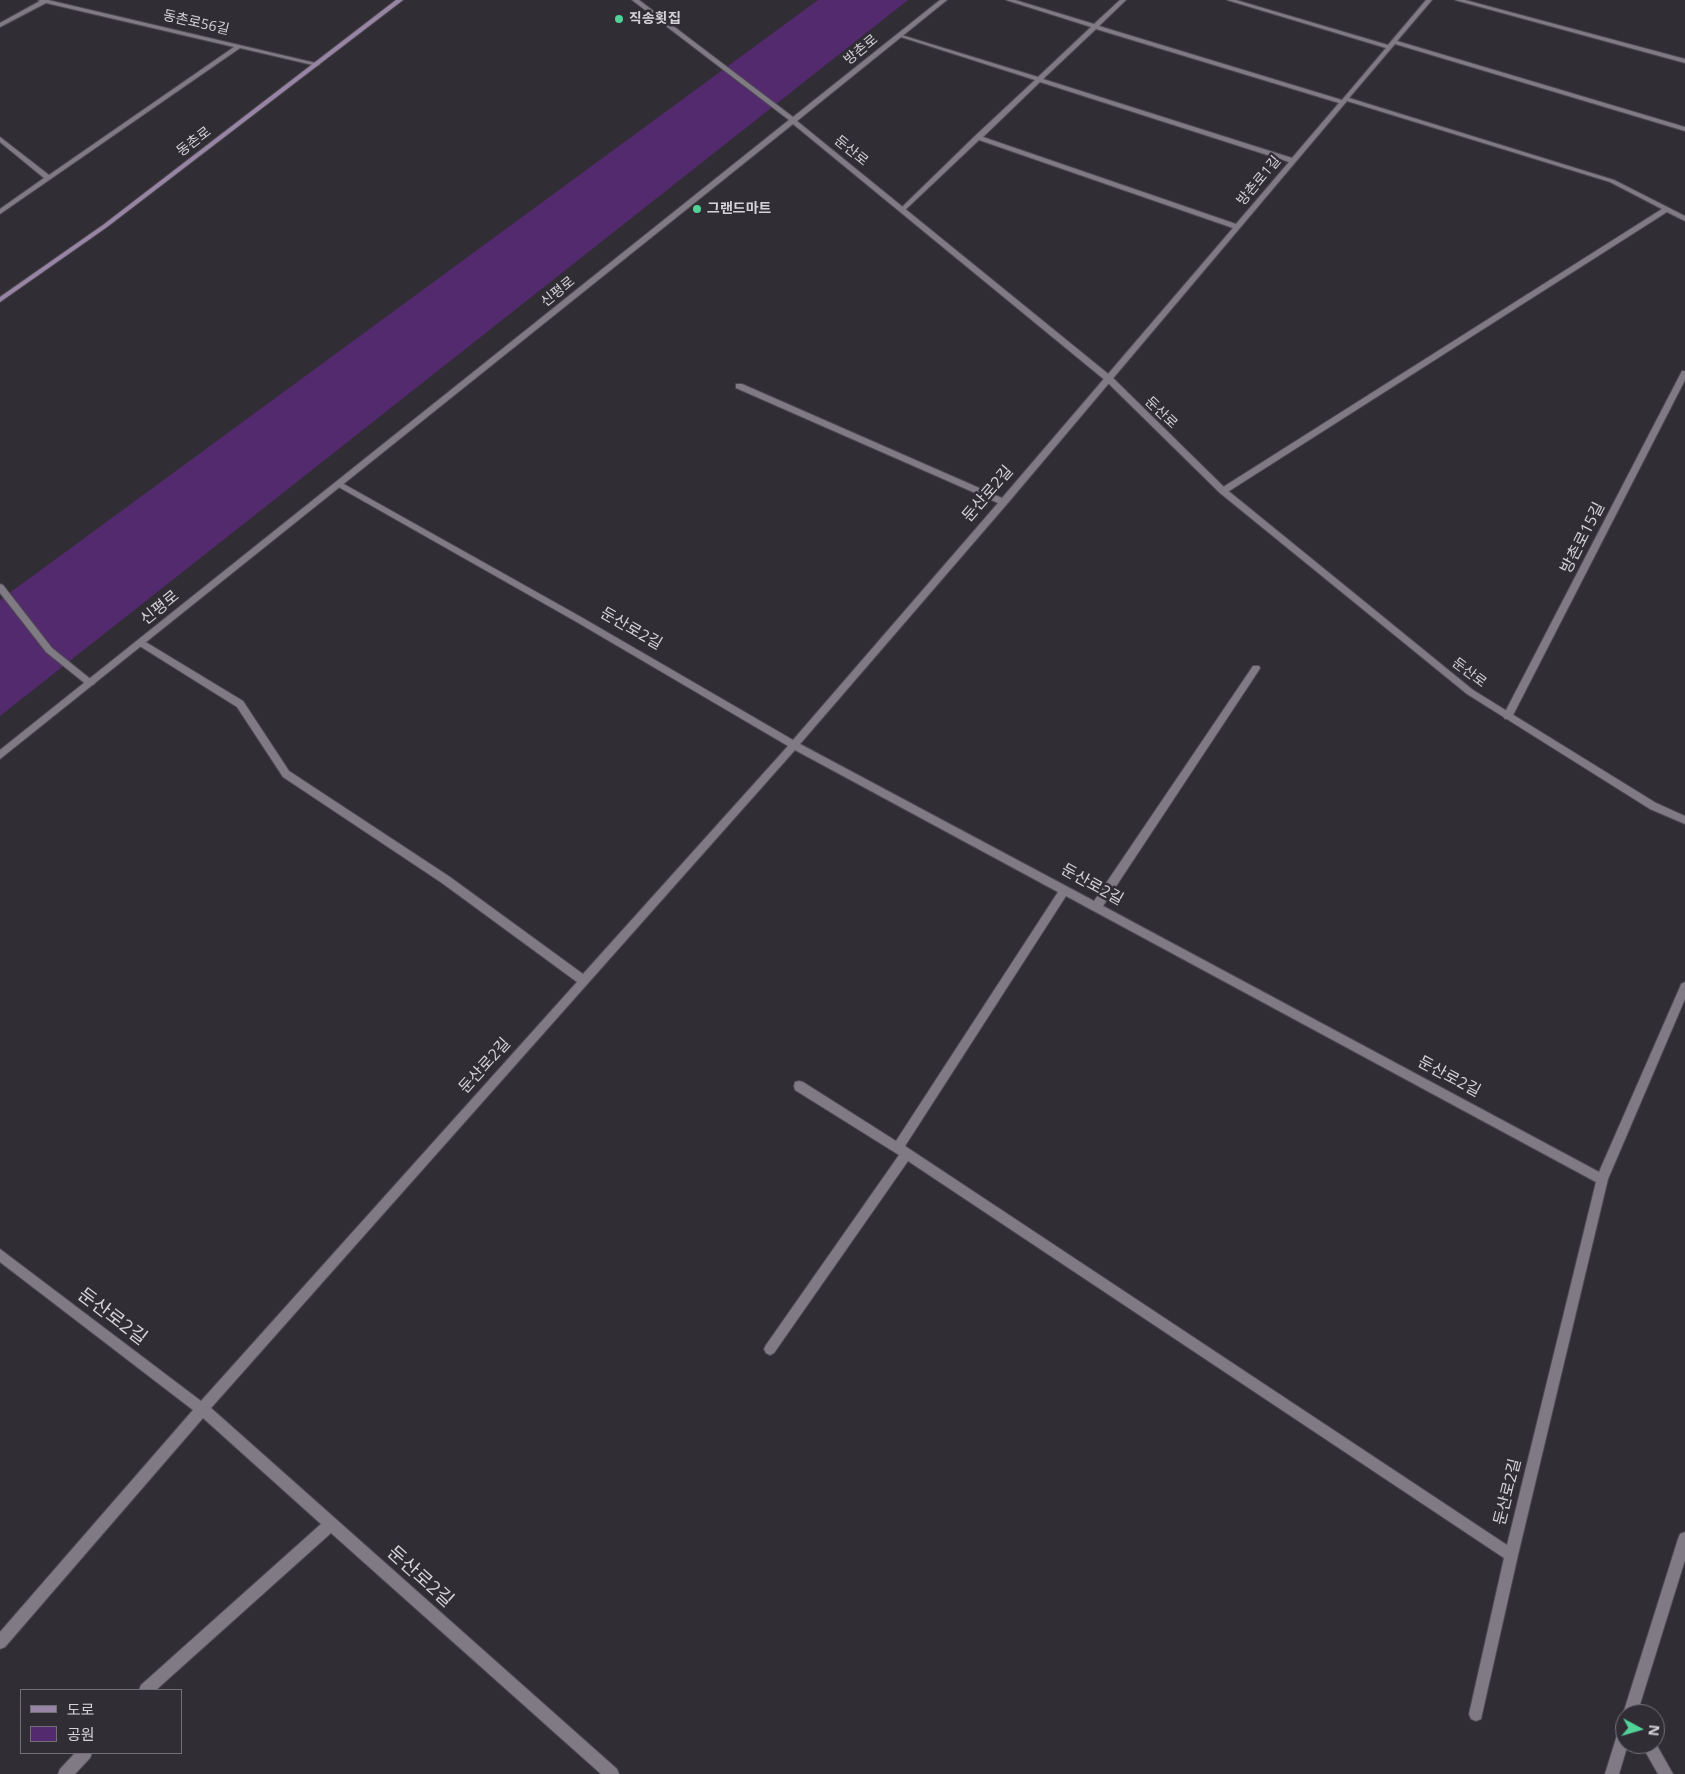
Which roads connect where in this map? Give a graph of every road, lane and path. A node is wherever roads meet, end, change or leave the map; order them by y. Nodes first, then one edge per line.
1 (43, 0) edge
2 (400, 0) edge
3 (635, 0) edge
4 (944, 0) edge
5 (1009, 0) edge
6 (1122, 0) edge
7 (1230, 0) edge
8 (1429, 0) edge
9 (1458, 0) edge
10 (0, 26) edge
11 (1095, 26) junction
12 (900, 35) junction
13 (1391, 44) junction
14 (239, 46) junction
15 (1685, 61) edge
16 (317, 64) junction
17 (1038, 79) junction
18 (1344, 100) junction
19 (794, 120) junction
20 (1685, 129) edge
21 (977, 138) junction
22 (0, 139) edge
23 (1293, 161) junction
24 (48, 178) junction
25 (1667, 209) junction
26 (902, 210) junction
27 (0, 212) edge
28 (1685, 218) edge
29 (1238, 227) junction
30 (0, 300) edge
31 (1685, 373) edge
32 (1109, 379) junction
33 (739, 386) dead end
34 (339, 485) junction
35 (1223, 491) junction
36 (1004, 502) junction
37 (0, 587) edge
38 (141, 643) junction
39 (1256, 668) dead end
40 (90, 683) junction
41 (1508, 716) junction
42 (794, 745) junction
43 (0, 755) edge
44 (1685, 820) edge
45 (1065, 890) junction
46 (1096, 907) junction
47 (584, 982) junction
48 (1685, 987) edge
49 (799, 1086) dead end
50 (903, 1151) junction
51 (1602, 1179) junction
52 (0, 1254) edge
53 (770, 1349) dead end
54 (202, 1409) junction
55 (331, 1524) junction
56 (1685, 1539) edge
57 (1511, 1555) junction
58 (0, 1642) edge
59 (147, 1689) edge
60 (1634, 1704) edge
61 (1476, 1714) dead end
62 (84, 1754) edge
63 (1618, 1754) edge
64 (1654, 1754) edge
65 (65, 1774) edge
66 (612, 1774) edge
67 (1612, 1774) edge
68 (1666, 1774) edge

1 - 10 street
1 - 14 street, 동촌로56길
2 - 16 main road, 동촌로
3 - 19 street, 둔산로
4 - 12 street, 방촌로
5 - 11 street
6 - 11 street
7 - 13 street
8 - 13 street, 방촌로1길
9 - 15 street
11 - 17 street
11 - 18 street
12 - 17 street
12 - 19 street, 방촌로
13 - 18 street, 방촌로1길
13 - 20 street
14 - 16 street, 동촌로56길
14 - 24 street
16 - 30 main road, 동촌로
17 - 21 street
17 - 23 street
18 - 23 street, 방촌로1길
18 - 25 street
19 - 26 street, 둔산로
19 - 34 street, 신평로
21 - 26 street
21 - 29 street
22 - 24 street
23 - 29 street, 방촌로1길
24 - 27 street
25 - 28 street
25 - 35 street
26 - 32 street, 둔산로
29 - 32 street, 방촌로1길
31 - 41 street, 방촌로15길
32 - 35 street, 둔산로
32 - 36 street, 둔산로2길
33 - 36 street
34 - 38 street, 신평로
34 - 42 street, 둔산로2길
35 - 41 street, 둔산로
36 - 42 street, 둔산로2길
37 - 40 street
38 - 40 street, 신평로
38 - 47 street
39 - 46 street
40 - 43 street, 신평로
41 - 44 street, 둔산로
42 - 45 street, 둔산로2길
42 - 47 street, 둔산로2길
45 - 46 street, 둔산로2길
45 - 50 street
46 - 51 street, 둔산로2길
47 - 54 street, 둔산로2길
48 - 51 street
49 - 50 street
50 - 53 street
50 - 57 street
51 - 57 street, 둔산로2길
52 - 54 street, 둔산로2길
54 - 55 street, 둔산로2길
54 - 58 street, 둔산로2길
55 - 59 street
55 - 66 street, 둔산로2길
56 - 60 street
57 - 61 street, 둔산로2길
62 - 65 street
63 - 67 street
64 - 68 street

